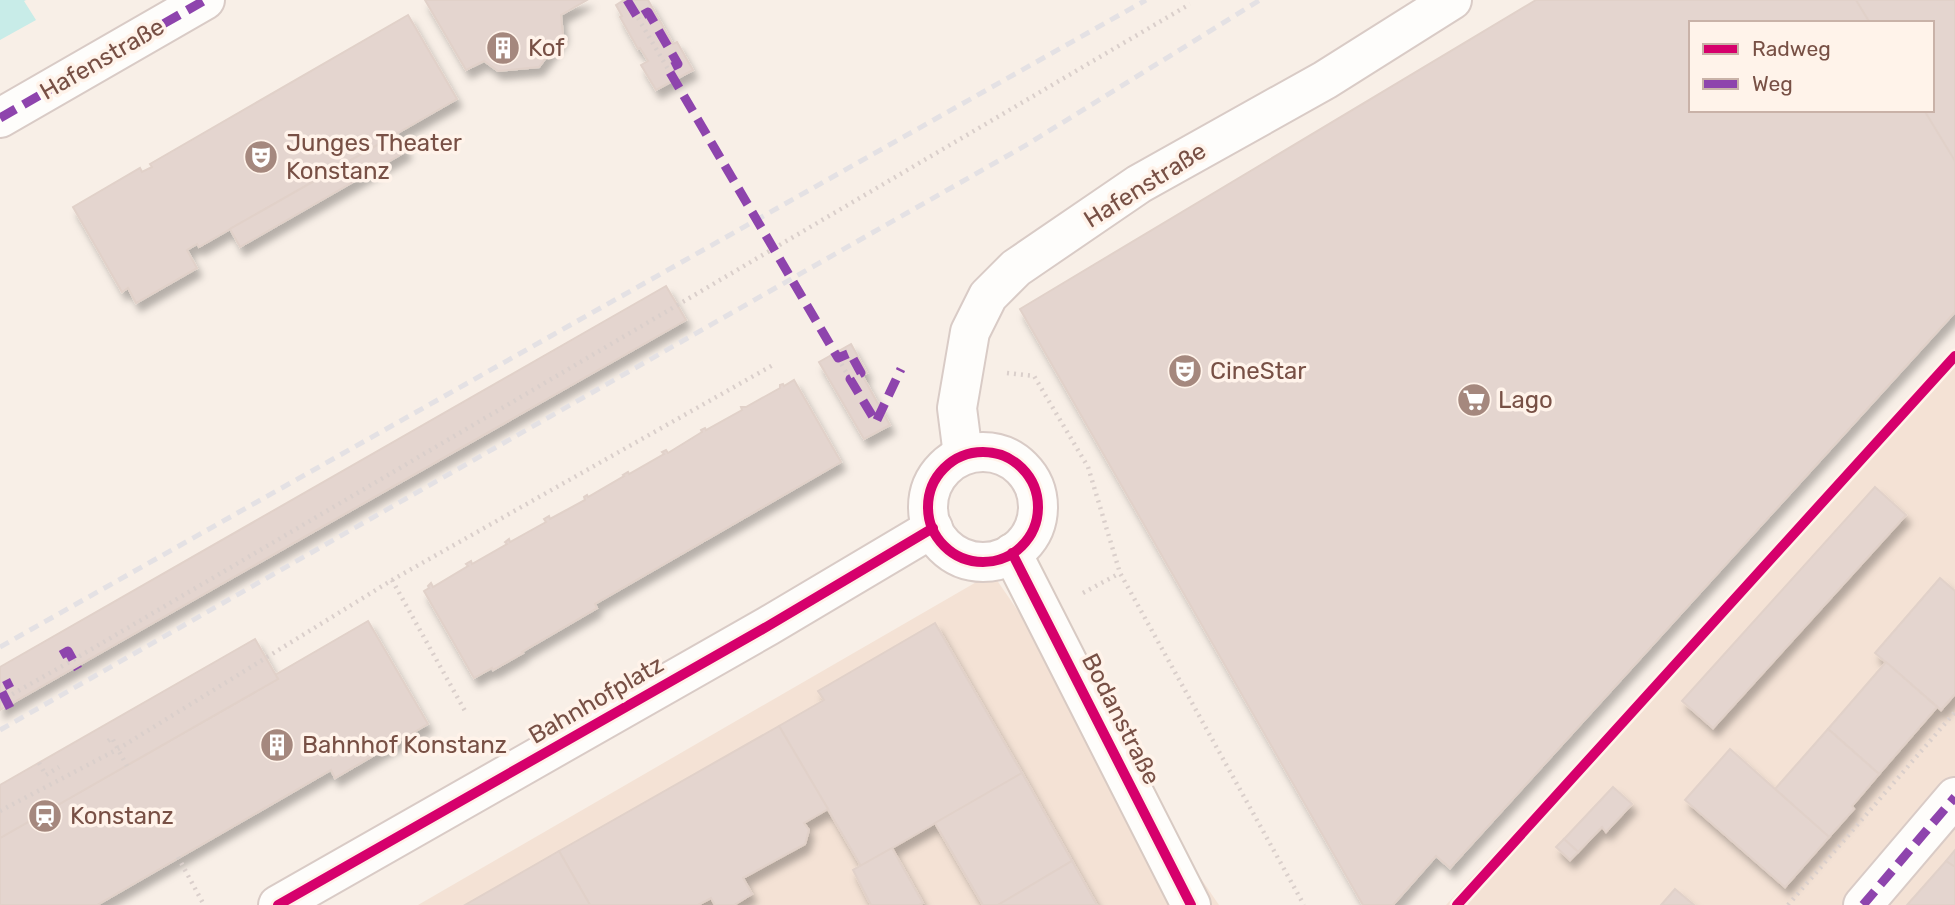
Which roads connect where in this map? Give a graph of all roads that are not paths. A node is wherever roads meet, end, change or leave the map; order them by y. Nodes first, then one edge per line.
1 (205, 0) edge
2 (1452, 0) edge
3 (0, 118) edge
4 (963, 456) junction
5 (933, 528) junction
6 (1012, 553) junction
7 (1955, 797) edge
8 (278, 905) edge
9 (1191, 905) edge
10 (1863, 905) edge

1 - 3 street, Hafenstraße
2 - 4 street, Hafenstraße
4 - 5 street
4 - 6 street
5 - 6 street
5 - 8 street, Bahnhofplatz
6 - 9 street, Bodanstraße
7 - 10 street

